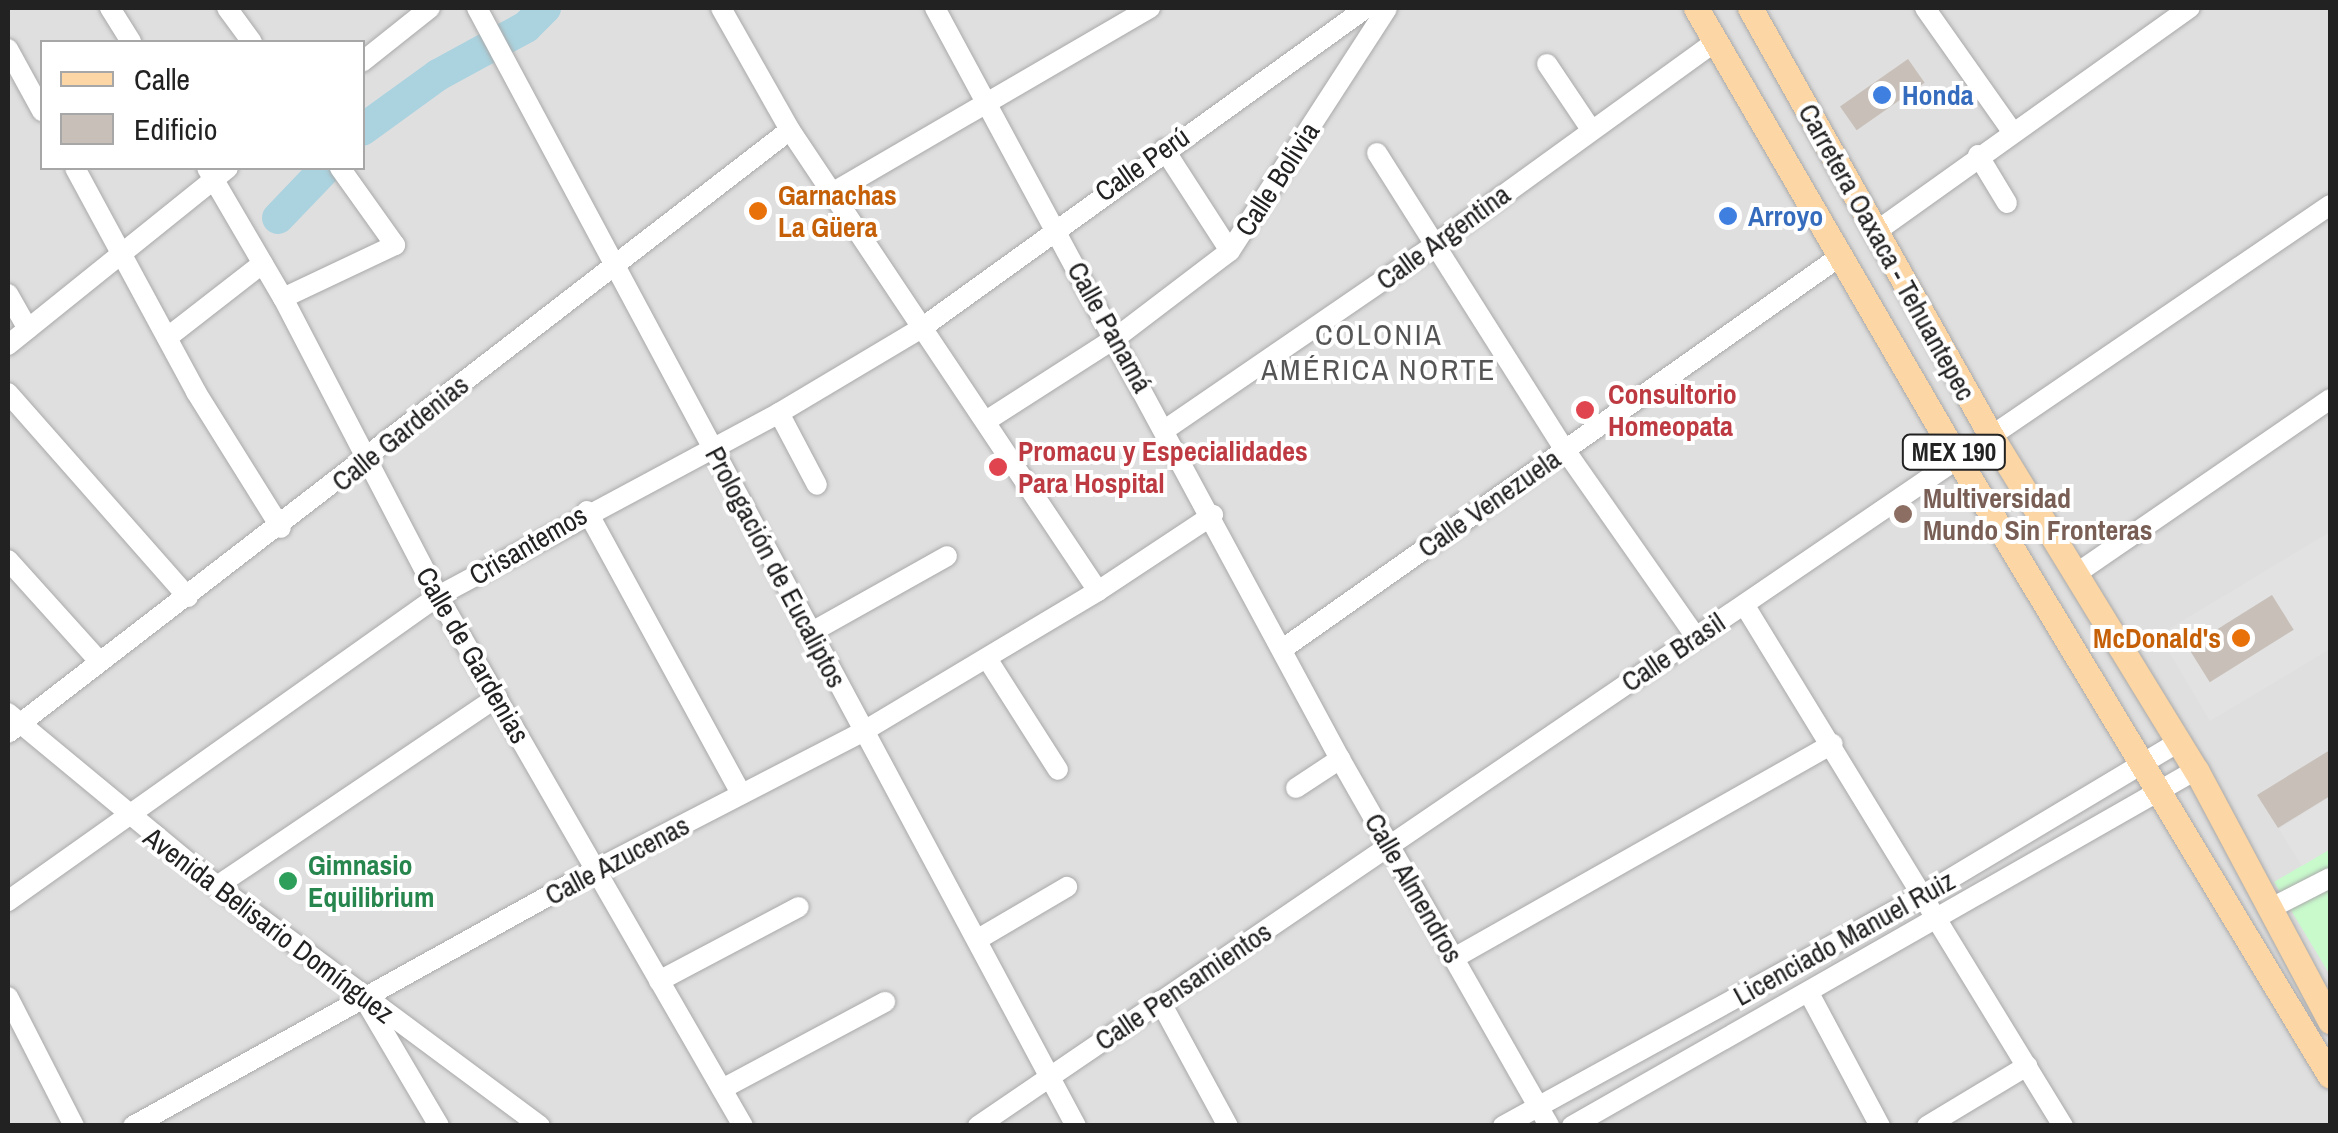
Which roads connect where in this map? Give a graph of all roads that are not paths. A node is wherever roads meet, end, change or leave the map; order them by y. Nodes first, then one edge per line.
1 (110, 8) edge
2 (430, 8) edge
3 (477, 8) edge
4 (721, 8) edge
5 (935, 8) edge
6 (1150, 8) edge
7 (1366, 8) edge
8 (1387, 8) edge
9 (1696, 8) edge
10 (1925, 8) edge
11 (2190, 8) edge
12 (237, 11) edge
13 (1758, 11) edge
14 (130, 40) edge
15 (251, 40) edge
16 (1716, 41) junction
17 (8, 50) edge
18 (365, 60) edge
19 (1547, 64) dead end
20 (985, 100) junction
21 (40, 107) edge
22 (1590, 128) junction
23 (790, 130) junction
24 (2011, 130) junction
25 (1164, 148) junction
26 (1376, 153) dead end
27 (1978, 156) junction
28 (76, 170) edge
29 (216, 171) edge
30 (343, 171) edge
31 (832, 194) junction
32 (2007, 203) dead end
33 (2330, 205) edge
34 (1054, 227) junction
35 (1874, 233) junction
36 (1433, 246) junction
37 (122, 251) junction
38 (1230, 251) junction
39 (1842, 255) junction
40 (262, 263) junction
41 (611, 264) junction
42 (8, 294) edge
43 (283, 298) junction
44 (923, 327) junction
45 (28, 330) junction
46 (168, 337) junction
47 (1117, 337) junction
48 (8, 345) edge
49 (8, 393) edge
50 (2330, 399) edge
51 (779, 413) junction
52 (986, 421) junction
53 (1166, 428) junction
54 (1991, 436) junction
55 (712, 448) junction
56 (1565, 450) junction
57 (1958, 459) junction
58 (367, 460) junction
59 (817, 485) dead end
60 (587, 511) junction
61 (1213, 516) junction
62 (281, 528) junction
63 (947, 556) dead end
64 (8, 560) edge
65 (2077, 573) junction
66 (1098, 591) junction
67 (438, 596) junction
68 (188, 597) junction
69 (1745, 606) junction
70 (810, 633) junction
71 (1695, 636) junction
72 (1284, 648) junction
73 (988, 660) junction
74 (100, 662) junction
75 (498, 696) junction
76 (12, 723) edge
77 (864, 732) junction
78 (2180, 741) junction
79 (1832, 744) junction
80 (1340, 760) junction
81 (2145, 762) junction
82 (1058, 770) dead end
83 (2196, 770) junction
84 (1296, 788) dead end
85 (2161, 789) junction
86 (741, 794) junction
87 (130, 818) junction
88 (1388, 846) junction
89 (595, 870) junction
90 (2330, 878) edge
91 (217, 886) junction
92 (1067, 887) dead end
93 (2223, 889) junction
94 (1923, 895) junction
95 (8, 900) edge
96 (798, 907) dead end
97 (2273, 907) junction
98 (1938, 920) junction
99 (980, 938) junction
100 (2297, 955) junction
101 (1454, 958) junction
102 (659, 981) junction
103 (2330, 981) edge
104 (1810, 996) junction
105 (8, 997) edge
106 (364, 1000) junction
107 (885, 1002) dead end
108 (1160, 1002) junction
109 (2330, 1020) edge
110 (2027, 1066) junction
111 (2330, 1076) edge
112 (1050, 1077) junction
113 (722, 1089) junction
114 (1544, 1116) edge
115 (74, 1126) edge
116 (133, 1126) edge
117 (439, 1126) edge
118 (540, 1126) edge
119 (743, 1126) edge
120 (978, 1126) edge
121 (1076, 1126) edge
122 (1228, 1126) edge
123 (1503, 1126) edge
124 (1572, 1126) edge
125 (1880, 1126) edge
126 (1927, 1126) edge
127 (2063, 1126) edge

1 - 14 street
2 - 18 street
3 - 41 street, Prologación de Eucaliptos
4 - 23 street
5 - 20 street, Calle Panamá
6 - 20 street
7 - 25 street, Calle Perú
8 - 38 street, Calle Bolivia
9 - 16 main road, Carretera Oaxaca - Tehuantepec / MEX 190
10 - 24 street
11 - 24 street
12 - 15 street
13 - 35 main road, Carretera Oaxaca - Tehuantepec / MEX 190
16 - 22 street, Calle Argentina
16 - 39 main road, Carretera Oaxaca - Tehuantepec / MEX 190
17 - 21 street
19 - 22 street
20 - 31 street
20 - 34 street, Calle Panamá
22 - 36 street, Calle Argentina
23 - 31 street
23 - 41 street, Calle Gardenias
24 - 27 street
25 - 34 street, Calle Perú
25 - 38 street
26 - 36 street
27 - 32 street
27 - 35 street
28 - 37 street
29 - 37 street
29 - 40 street, Calle de Gardenias
30 - 43 street
31 - 44 street
33 - 54 street
34 - 44 street, Calle Perú
34 - 47 street, Calle Panamá
35 - 54 main road, Carretera Oaxaca - Tehuantepec / MEX 190
36 - 53 street, Calle Argentina
36 - 56 street
37 - 45 street
37 - 46 street
38 - 47 street, Calle Bolivia
39 - 56 street, Calle Venezuela
39 - 57 main road, Carretera Oaxaca - Tehuantepec / MEX 190
40 - 43 street, Calle de Gardenias
40 - 46 street
41 - 55 street, Prologación de Eucaliptos
41 - 58 street, Calle Gardenias
42 - 45 street
43 - 58 street, Calle de Gardenias
44 - 51 street, Crisantemos
44 - 52 street
45 - 48 street
46 - 62 street
47 - 52 street, Calle Bolivia
47 - 53 street, Calle Panamá
49 - 68 street
50 - 65 street
51 - 55 street, Crisantemos
51 - 59 street
52 - 66 street
53 - 61 street, Calle Panamá
54 - 57 street, Calle Brasil
54 - 65 main road, Carretera Oaxaca - Tehuantepec / MEX 190
55 - 60 street, Crisantemos
55 - 70 street, Prologación de Eucaliptos
56 - 71 street
56 - 72 street, Calle Venezuela
57 - 69 street, Calle Brasil
57 - 81 main road, Carretera Oaxaca - Tehuantepec / MEX 190
58 - 62 street, Calle Gardenias
58 - 67 street, Calle de Gardenias
60 - 67 street, Crisantemos
60 - 86 street
61 - 66 street, Calle Azucenas
61 - 72 street, Calle Panamá
62 - 68 street, Calle Gardenias
63 - 70 street
64 - 74 street
65 - 78 main road, Carretera Oaxaca - Tehuantepec / MEX 190
66 - 73 street, Calle Azucenas
67 - 75 street, Calle de Gardenias
67 - 87 street, Crisantemos
68 - 74 street, Calle Gardenias
69 - 71 street, Calle Brasil
69 - 79 street
70 - 77 street, Prologación de Eucaliptos
71 - 88 street, Calle Brasil
72 - 80 street, Calle Almendros
73 - 77 street, Calle Azucenas
73 - 82 street
74 - 76 street, Calle Gardenias
75 - 89 street, Calle de Gardenias
75 - 91 street
76 - 87 street, Avenida Belisario Domínguez
77 - 86 street, Calle Azucenas
77 - 99 street, Prologación de Eucaliptos
78 - 81 street, Licenciado Manuel Ruiz
78 - 83 main road, Carretera Oaxaca - Tehuantepec / MEX 190
79 - 94 street
79 - 101 street
80 - 84 street
80 - 88 street, Calle Almendros
81 - 85 main road, Carretera Oaxaca - Tehuantepec / MEX 190
81 - 94 street, Licenciado Manuel Ruiz
83 - 85 street, Licenciado Manuel Ruiz
83 - 97 main road, Carretera Oaxaca - Tehuantepec / MEX 190
85 - 93 main road, Carretera Oaxaca - Tehuantepec / MEX 190
85 - 98 street, Licenciado Manuel Ruiz
86 - 89 street, Calle Azucenas
87 - 91 street, Avenida Belisario Domínguez
87 - 95 street, Crisantemos
88 - 101 street, Calle Almendros
88 - 108 street, Calle Pensamientos
89 - 102 street, Calle de Gardenias
89 - 106 street, Calle Azucenas
90 - 97 street
91 - 106 street, Avenida Belisario Domínguez
92 - 99 street
93 - 100 main road
93 - 111 main road, MEX 190
94 - 98 street
94 - 114 street, Licenciado Manuel Ruiz
96 - 102 street
97 - 100 main road, MEX 190
98 - 104 street, Licenciado Manuel Ruiz
98 - 110 street
99 - 112 street, Prologación de Eucaliptos
100 - 103 main road
100 - 109 main road, MEX 190
101 - 114 street, Calle Almendros
102 - 113 street, Calle de Gardenias
104 - 124 street, Licenciado Manuel Ruiz
104 - 125 street
105 - 115 street
106 - 116 street, Calle Azucenas
106 - 117 street
106 - 118 street, Avenida Belisario Domínguez
107 - 113 street
108 - 112 street, Calle Pensamientos
108 - 122 street
110 - 126 street
110 - 127 street
112 - 120 street, Calle Pensamientos
112 - 121 street, Prologación de Eucaliptos
113 - 119 street, Calle de Gardenias
114 - 123 street, Licenciado Manuel Ruiz

